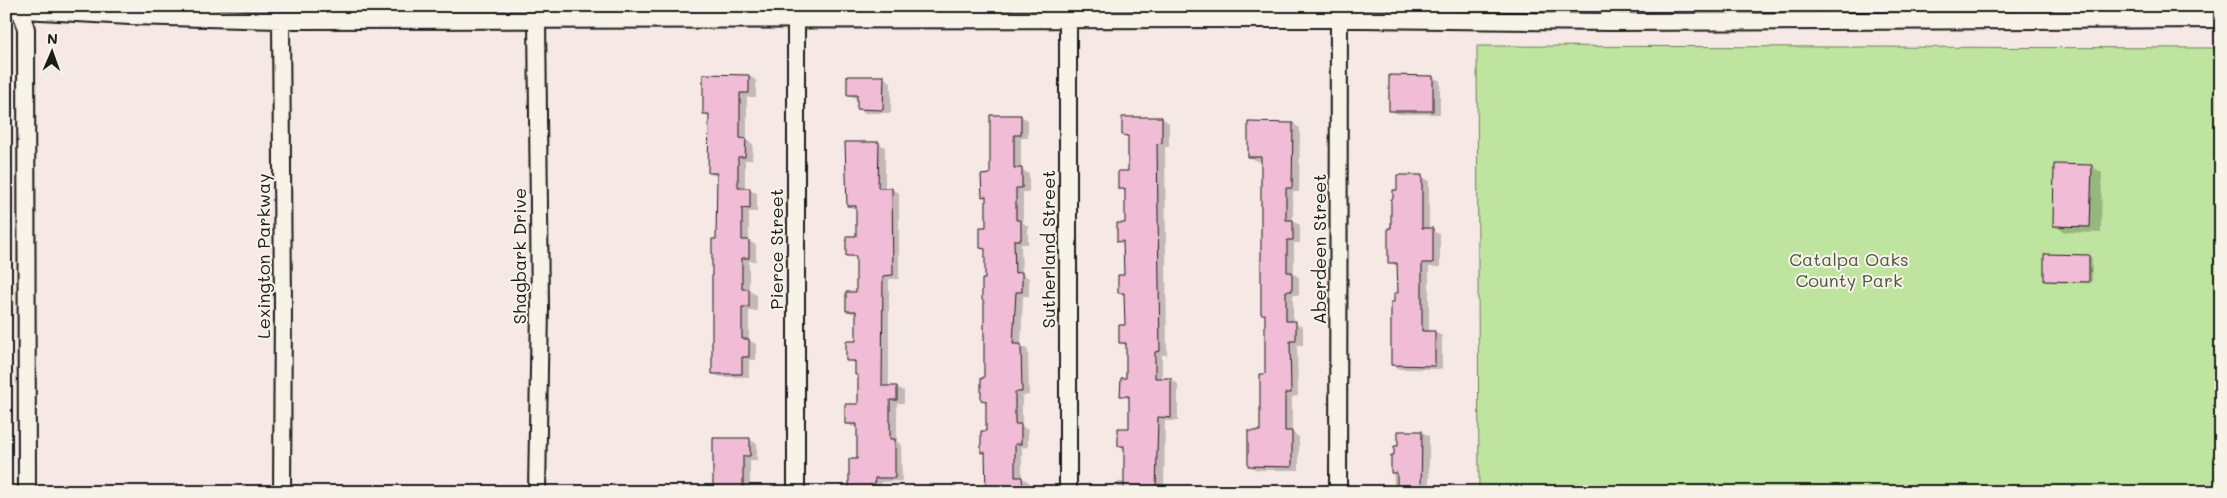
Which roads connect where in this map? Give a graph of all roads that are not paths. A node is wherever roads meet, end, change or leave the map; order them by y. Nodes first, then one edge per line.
1 (15, 8) edge
2 (796, 12) edge
3 (252, 13) edge
4 (1068, 13) edge
5 (1340, 13) edge
6 (2098, 13) edge
7 (1610, 14) edge
8 (1863, 14) edge
9 (528, 15) edge
10 (2221, 19) edge
11 (281, 20) junction
12 (28, 492) edge
13 (282, 492) edge
14 (537, 492) edge
15 (796, 492) edge
16 (1068, 492) edge
17 (1338, 492) edge

1 - 3 street
1 - 12 street
2 - 4 street
2 - 9 street
2 - 15 street, Pierce Street
3 - 11 street
4 - 5 street
4 - 16 street, Sutherland Street
5 - 7 street
5 - 17 street, Aberdeen Street
6 - 8 street
6 - 10 street
7 - 8 street
9 - 11 street
9 - 14 street, Shagbark Drive
11 - 13 street, Lexington Parkway

